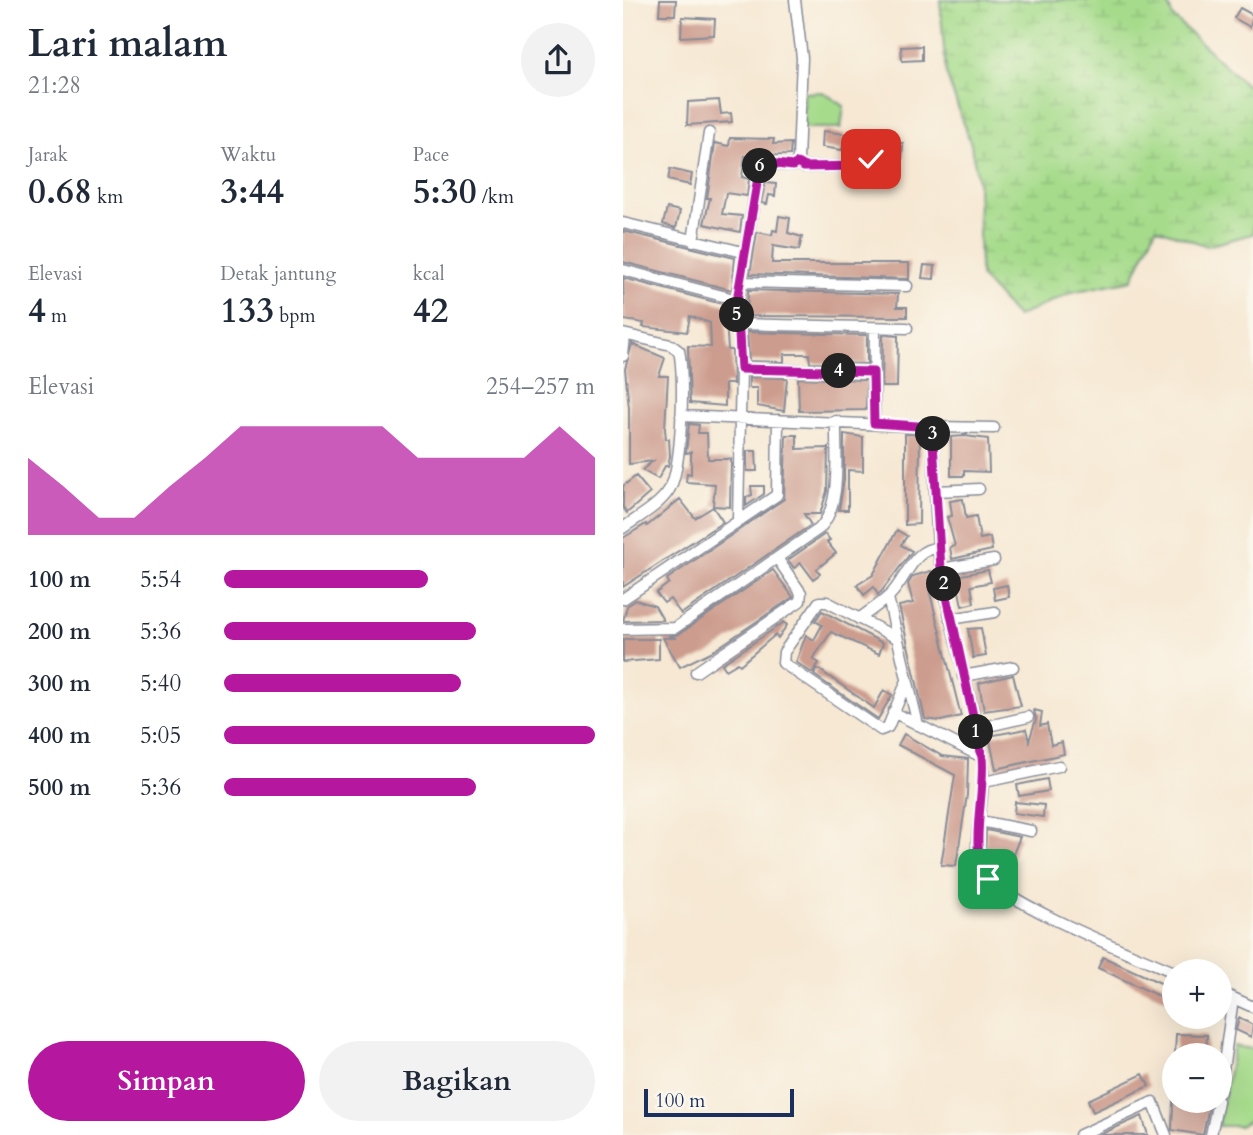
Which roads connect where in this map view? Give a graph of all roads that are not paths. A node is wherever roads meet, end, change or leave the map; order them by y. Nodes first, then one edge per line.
1 (795, 0) edge
2 (709, 133) dead end
3 (871, 159) dead end
4 (797, 163) junction
5 (623, 223) edge
6 (693, 241) junction
7 (743, 252) junction
8 (623, 270) edge
9 (740, 282) junction
10 (907, 286) dead end
11 (737, 300) junction
12 (737, 324) junction
13 (874, 327) junction
14 (907, 328) dead end
15 (624, 334) edge
16 (623, 356) edge
17 (741, 369) junction
18 (873, 372) junction
19 (681, 416) junction
20 (740, 420) junction
21 (778, 420) junction
22 (835, 421) junction
23 (874, 423) junction
24 (932, 427) junction
25 (994, 428) dead end
26 (979, 489) dead end
27 (937, 491) junction
28 (738, 520) junction
29 (623, 528) edge
30 (939, 548) junction
31 (776, 558) junction
32 (995, 560) dead end
33 (941, 569) junction
34 (888, 597) junction
35 (623, 599) edge
36 (995, 612) dead end
37 (859, 619) junction
38 (950, 619) junction
39 (623, 629) edge
40 (895, 638) junction
41 (1013, 667) dead end
42 (696, 672) dead end
43 (963, 676) junction
44 (906, 683) junction
45 (894, 712) junction
46 (1028, 717) dead end
47 (918, 725) junction
48 (975, 729) junction
49 (982, 757) junction
50 (1059, 766) dead end
51 (984, 782) junction
52 (980, 821) junction
53 (1031, 831) dead end
54 (1162, 967) edge
55 (1233, 999) joint
56 (1253, 1007) edge
57 (1227, 1043) edge
58 (1216, 1113) edge
59 (1080, 1135) edge
60 (1166, 1135) edge
61 (1211, 1135) edge

1 - 4 street
2 - 6 street
3 - 4 street
4 - 7 street
5 - 6 street
6 - 7 street
7 - 9 street
8 - 11 street
9 - 10 street
9 - 11 street
11 - 12 street
12 - 13 street
12 - 17 street
13 - 14 street
13 - 18 street
15 - 16 street
15 - 19 street
17 - 18 street
17 - 20 street
18 - 23 street
19 - 20 street
19 - 29 street
20 - 21 street
20 - 28 street
21 - 22 street
21 - 28 street
22 - 23 street
22 - 31 street
23 - 24 street
24 - 25 street
24 - 27 street
26 - 27 street
27 - 30 street
28 - 35 street
30 - 33 street
30 - 34 street
31 - 39 street
31 - 42 street
32 - 33 street
33 - 38 street
34 - 37 street
34 - 40 street
36 - 38 street
37 - 40 street
37 - 45 street
38 - 43 street
40 - 44 street
41 - 43 street
43 - 48 street
44 - 45 street
44 - 47 street
45 - 47 street
46 - 48 street
47 - 49 street
48 - 49 street
49 - 51 street
50 - 51 street
51 - 52 street
52 - 53 street
52 - 54 street
55 - 56 street
55 - 57 street
58 - 61 street
59 - 60 street

